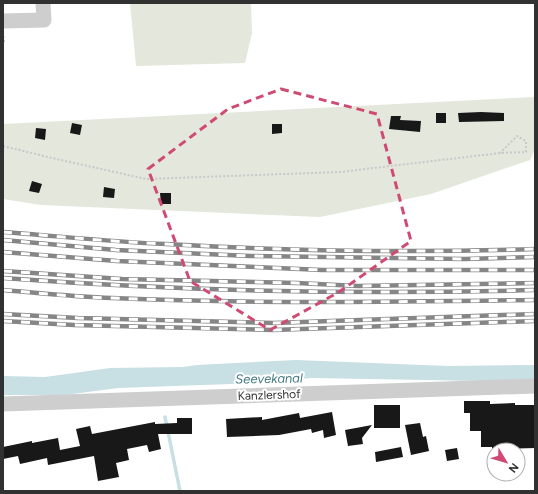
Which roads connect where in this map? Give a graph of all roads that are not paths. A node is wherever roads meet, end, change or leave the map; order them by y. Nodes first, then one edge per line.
1 (43, 3) edge
2 (3, 21) edge
3 (535, 386) edge
4 (3, 404) edge

1 - 2 street
3 - 4 street, Kanzlershof

